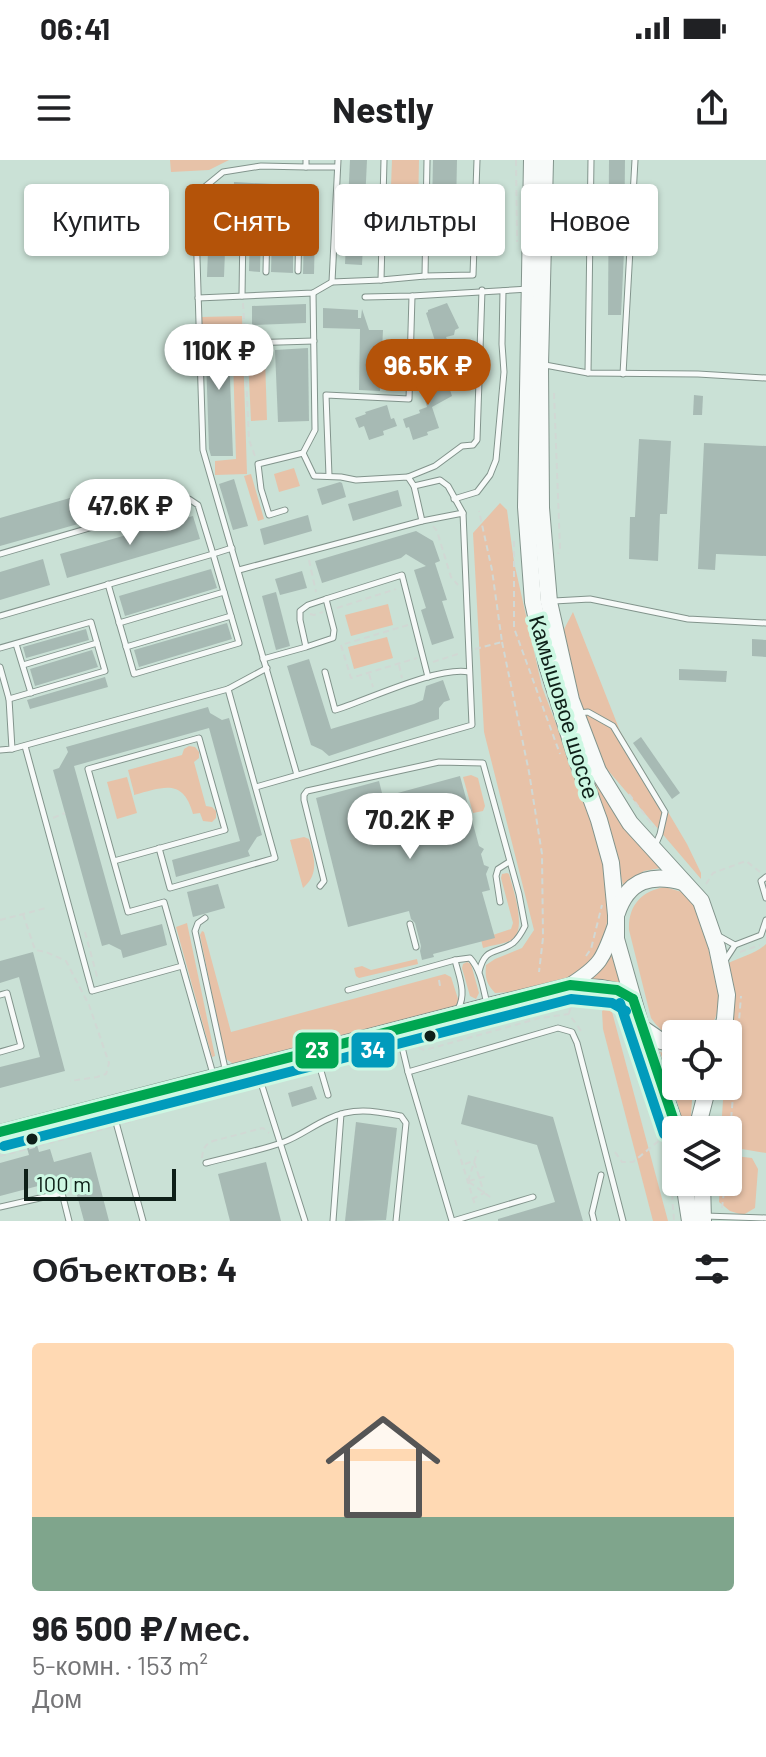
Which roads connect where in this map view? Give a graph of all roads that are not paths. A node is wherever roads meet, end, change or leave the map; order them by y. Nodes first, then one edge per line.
1 (384, 160) edge
2 (427, 160) edge
3 (477, 160) edge
4 (532, 160) edge
5 (545, 160) edge
6 (591, 160) edge
7 (635, 160) edge
8 (306, 164) edge
9 (337, 164) edge
10 (243, 256) edge
11 (266, 256) edge
12 (298, 256) edge
13 (298, 271) dead end
14 (266, 272) dead end
15 (425, 276) junction
16 (381, 280) junction
17 (332, 282) junction
18 (530, 289) junction
19 (482, 290) junction
20 (503, 291) junction
21 (313, 293) junction
22 (242, 296) junction
23 (412, 296) junction
24 (365, 297) dead end
25 (198, 298) junction
26 (314, 341) junction
27 (245, 343) road end
28 (546, 365) junction
29 (588, 373) junction
30 (623, 374) junction
31 (766, 378) edge
32 (303, 453) junction
33 (329, 476) junction
34 (408, 477) junction
35 (414, 486) junction
36 (454, 499) junction
37 (285, 510) dead end
38 (463, 513) junction
39 (424, 523) junction
40 (232, 548) junction
41 (0, 554) edge
42 (213, 554) junction
43 (239, 570) junction
44 (108, 584) junction
45 (224, 592) junction
46 (326, 599) junction
47 (549, 602) junction
48 (0, 616) edge
49 (231, 616) junction
50 (119, 623) junction
51 (766, 623) edge
52 (97, 643) junction
53 (16, 644) junction
54 (126, 647) junction
55 (306, 647) junction
56 (0, 648) edge
57 (263, 659) junction
58 (23, 665) junction
59 (0, 667) edge
60 (267, 668) junction
61 (325, 672) dead end
62 (469, 672) junction
63 (428, 677) junction
64 (228, 689) junction
65 (31, 693) junction
66 (9, 699) junction
67 (573, 707) junction
68 (25, 746) junction
69 (12, 749) junction
70 (0, 750) edge
71 (297, 775) junction
72 (256, 787) junction
73 (159, 848) junction
74 (653, 851) junction
75 (114, 861) junction
76 (509, 862) junction
77 (766, 877) edge
78 (685, 883) junction
79 (320, 886) dead end
80 (766, 898) edge
81 (500, 902) dead end
82 (205, 918) dead end
83 (615, 920) junction
84 (766, 920) edge
85 (410, 924) dead end
86 (712, 933) junction
87 (735, 945) junction
88 (416, 947) dead end
89 (455, 960) junction
90 (182, 966) junction
91 (721, 966) junction
92 (479, 972) junction
93 (348, 990) dead end
94 (572, 992) junction
95 (0, 995) edge
96 (633, 999) junction
97 (488, 1005) junction
98 (455, 1014) junction
99 (724, 1020) edge
100 (641, 1027) junction
101 (399, 1035) junction
102 (662, 1041) edge
103 (0, 1052) edge
104 (316, 1057) junction
105 (258, 1072) junction
106 (408, 1072) junction
107 (220, 1075) junction
108 (328, 1095) dead end
109 (111, 1103) junction
110 (341, 1114) junction
111 (665, 1116) edge
112 (0, 1132) edge
113 (277, 1144) junction
114 (204, 1160) road end
115 (601, 1175) dead end
116 (685, 1196) edge
117 (703, 1196) edge
118 (533, 1197) dead end
119 (0, 1207) edge
120 (766, 1218) edge
121 (704, 1219) edge
122 (69, 1221) edge
123 (143, 1221) edge
124 (305, 1221) edge
125 (333, 1221) edge
126 (396, 1221) edge
127 (452, 1221) edge
128 (594, 1221) edge
129 (623, 1221) edge

1 - 16 lane
2 - 15 lane
3 - 15 lane
4 - 18 main road, Камышовое шоссе
5 - 28 main road, Камышовое шоссе
6 - 29 lane
7 - 30 lane
8 - 9 lane
8 - 25 lane
9 - 17 lane
10 - 22 lane
11 - 14 lane
12 - 13 lane
15 - 16 lane
16 - 17 lane
17 - 21 lane
18 - 20 lane
18 - 83 main road, Камышовое шоссе
19 - 20 lane
19 - 23 lane
19 - 34 lane
20 - 36 lane
21 - 22 lane
21 - 26 lane
22 - 25 lane
23 - 24 lane
23 - 33 lane
25 - 40 lane
26 - 27 lane
26 - 32 lane
28 - 29 lane
28 - 47 main road, Камышовое шоссе
29 - 30 lane
30 - 31 lane
32 - 33 lane
32 - 37 lane
33 - 34 lane
34 - 35 lane
35 - 36 lane
35 - 39 lane
36 - 38 lane
38 - 39 lane
38 - 62 lane
39 - 43 lane
40 - 42 lane
40 - 43 lane
41 - 42 lane
42 - 44 lane
42 - 45 lane
43 - 57 lane
44 - 48 lane
44 - 50 lane
45 - 49 lane
45 - 50 lane
46 - 55 lane
46 - 55 lane
46 - 63 lane
47 - 51 lane
47 - 67 main road, Камышовое шоссе
49 - 54 lane
49 - 54 lane
50 - 54 lane
52 - 53 lane
52 - 58 lane
52 - 65 lane
53 - 56 lane
53 - 58 lane
55 - 57 lane
57 - 60 lane
58 - 65 lane
59 - 66 lane
60 - 64 lane
60 - 71 lane
61 - 63 lane
62 - 63 lane
62 - 71 lane
64 - 68 lane
64 - 72 lane
65 - 66 lane
66 - 69 lane
67 - 74 main road, Камышовое шоссе
67 - 74 lane
68 - 69 lane
68 - 90 lane
69 - 70 lane
71 - 72 lane
72 - 73 lane
73 - 75 lane
73 - 75 lane
74 - 78 main road, Камышовое шоссе
75 - 90 lane
76 - 79 lane
76 - 81 lane
76 - 92 lane
77 - 80 lane
78 - 83 main road
78 - 86 main road, Камышовое шоссе
82 - 107 lane
83 - 94 main road
83 - 96 main road, Камышовое шоссе
84 - 87 lane
85 - 88 lane
86 - 87 lane
86 - 91 main road, Камышовое шоссе
87 - 91 lane
89 - 92 lane
89 - 93 lane
89 - 98 lane
90 - 107 lane
91 - 99 main road, Камышовое шоссе
92 - 97 lane
94 - 96 main road
94 - 97 main road
95 - 103 lane
96 - 100 main road, Камышовое шоссе
97 - 98 main road
98 - 101 main road
100 - 102 main road
100 - 111 main road, Камышовое шоссе
101 - 104 main road
101 - 106 lane
104 - 105 main road
104 - 108 lane
105 - 107 main road
105 - 113 lane
106 - 127 lane
106 - 129 lane
107 - 109 main road
109 - 112 main road
109 - 123 lane
110 - 113 lane
110 - 125 lane
110 - 126 lane
113 - 114 lane
113 - 124 lane
115 - 128 lane
116 - 121 main road
117 - 121 main road
118 - 127 lane
119 - 122 lane
120 - 121 lane

